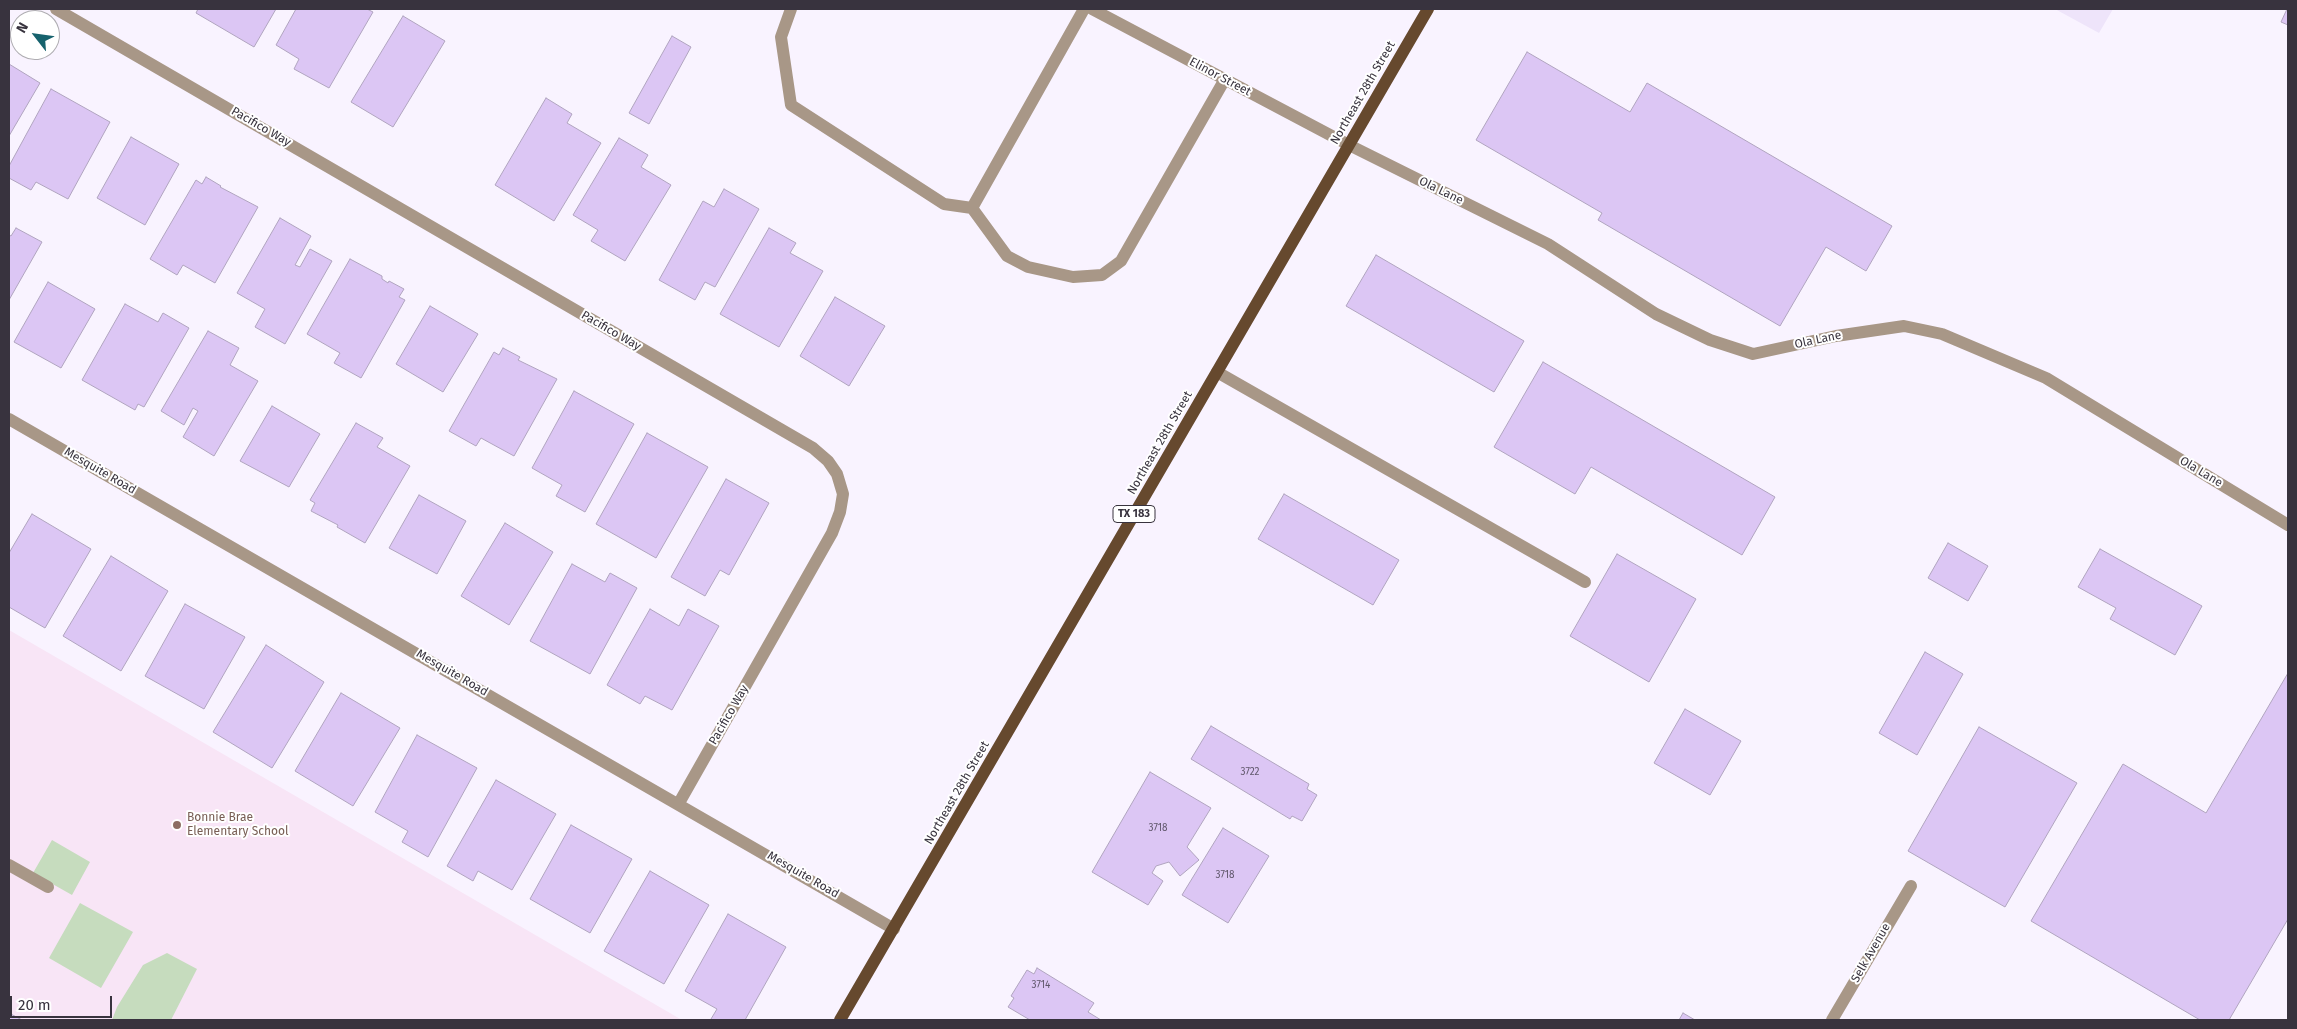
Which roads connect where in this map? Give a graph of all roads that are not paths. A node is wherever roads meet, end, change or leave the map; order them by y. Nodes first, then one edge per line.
1 (56, 9) edge
2 (791, 9) edge
3 (1084, 9) edge
4 (1092, 9) edge
5 (1428, 9) edge
6 (1225, 79) junction
7 (1348, 146) junction
8 (972, 208) junction
9 (1217, 372) junction
10 (9, 419) edge
11 (2288, 525) edge
12 (1585, 582) dead end
13 (679, 803) junction
14 (9, 864) edge
15 (1911, 886) dead end
16 (48, 887) dead end
17 (894, 928) junction
18 (840, 1020) edge
19 (1832, 1020) edge

1 - 13 street, Pacifico Way
2 - 8 street
3 - 8 street
4 - 6 street, Elinor Street
5 - 7 main road, Northeast 28th Street / TX 183
6 - 7 street, Elinor Street
6 - 8 street
7 - 9 main road, Northeast 28th Street / TX 183
7 - 11 street, Ola Lane
9 - 12 street
9 - 17 main road, Northeast 28th Street / TX 183
10 - 13 street, Mesquite Road
13 - 17 street, Mesquite Road
14 - 16 street
15 - 19 street, Selk Avenue
17 - 18 main road, Northeast 28th Street / TX 183

